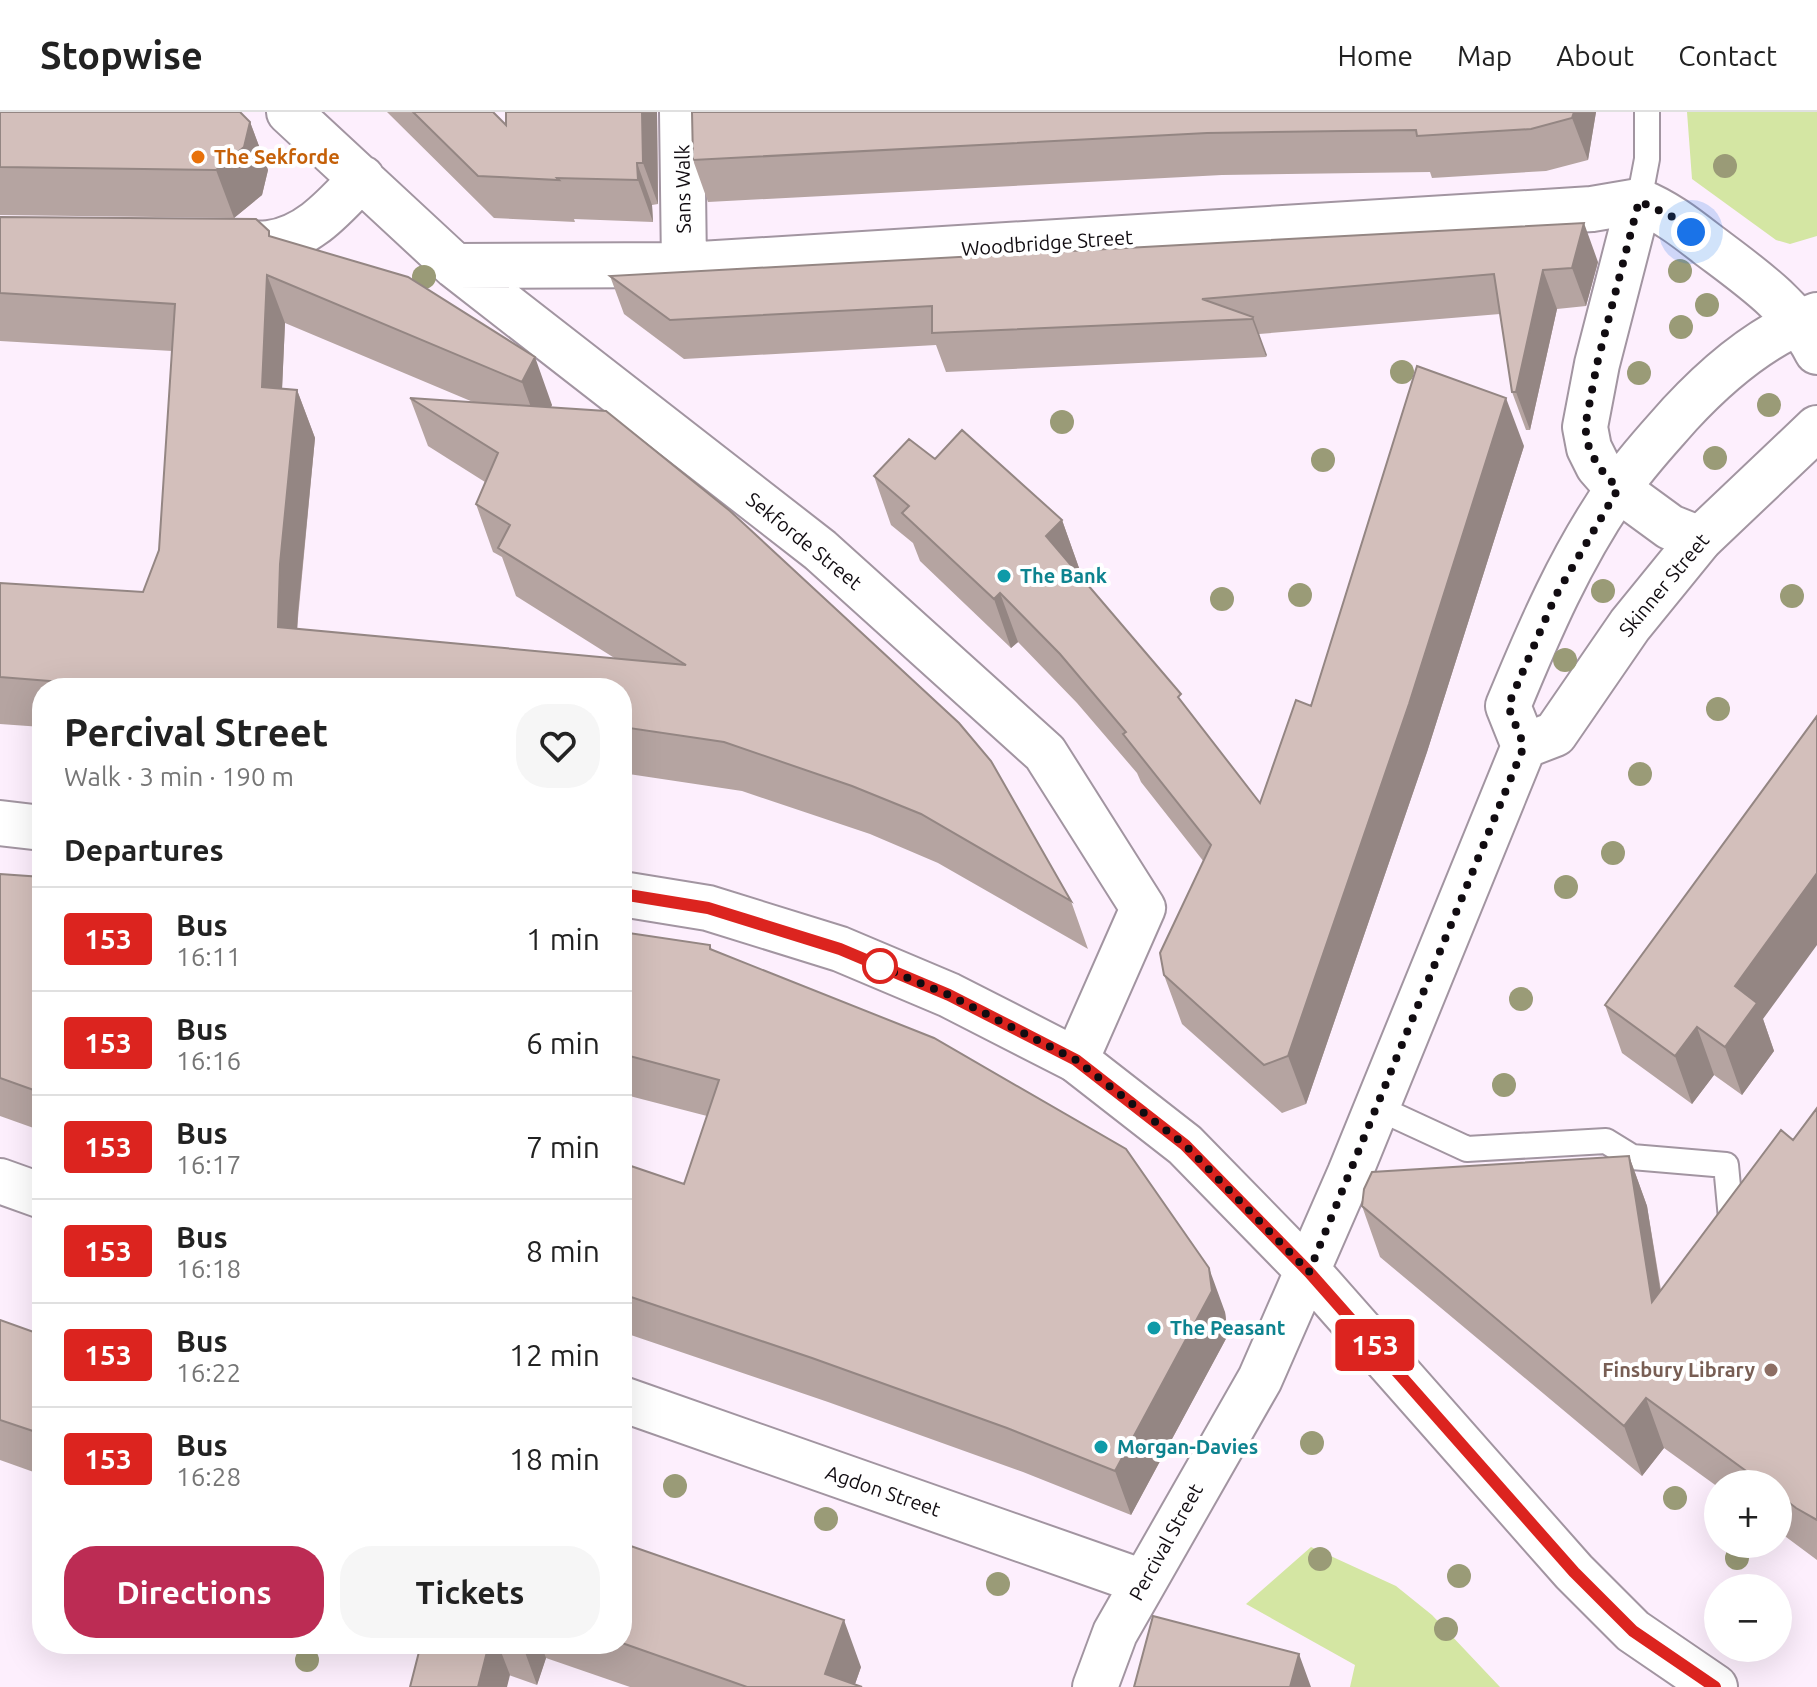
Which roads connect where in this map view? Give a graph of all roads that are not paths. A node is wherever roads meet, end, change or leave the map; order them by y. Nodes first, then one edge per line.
1 (289, 112) edge
2 (682, 112) edge
3 (1647, 112) edge
4 (362, 178) junction
5 (1639, 201) junction
6 (191, 242) edge
7 (684, 265) junction
8 (455, 266) junction
9 (1811, 330) edge
10 (1817, 428) edge
11 (1618, 489) junction
12 (1700, 539) junction
13 (1524, 746) junction
14 (0, 823) edge
15 (32, 827) edge
16 (632, 896) edge
17 (1076, 1060) junction
18 (1376, 1107) junction
19 (0, 1181) edge
20 (32, 1192) edge
21 (1732, 1232) edge
22 (1309, 1272) junction
23 (632, 1403) edge
24 (1143, 1582) junction
25 (1095, 1687) edge
26 (1715, 1687) edge

1 - 4 street, Sekforde Street
2 - 7 street, Sans Walk
3 - 5 lane
4 - 6 street
4 - 8 street, Sekforde Street
5 - 7 street, Woodbridge Street
5 - 9 street
5 - 11 street
7 - 8 street, Woodbridge Street
8 - 17 street, Sekforde Street
9 - 11 street
10 - 12 street, Skinner Street
11 - 12 street
11 - 13 street
12 - 13 street, Skinner Street
13 - 18 street
14 - 15 street
16 - 17 street
17 - 22 street
18 - 21 lane
18 - 22 street
19 - 20 street
22 - 24 street, Percival Street
22 - 26 street
23 - 24 street, Agdon Street
24 - 25 street, Percival Street

